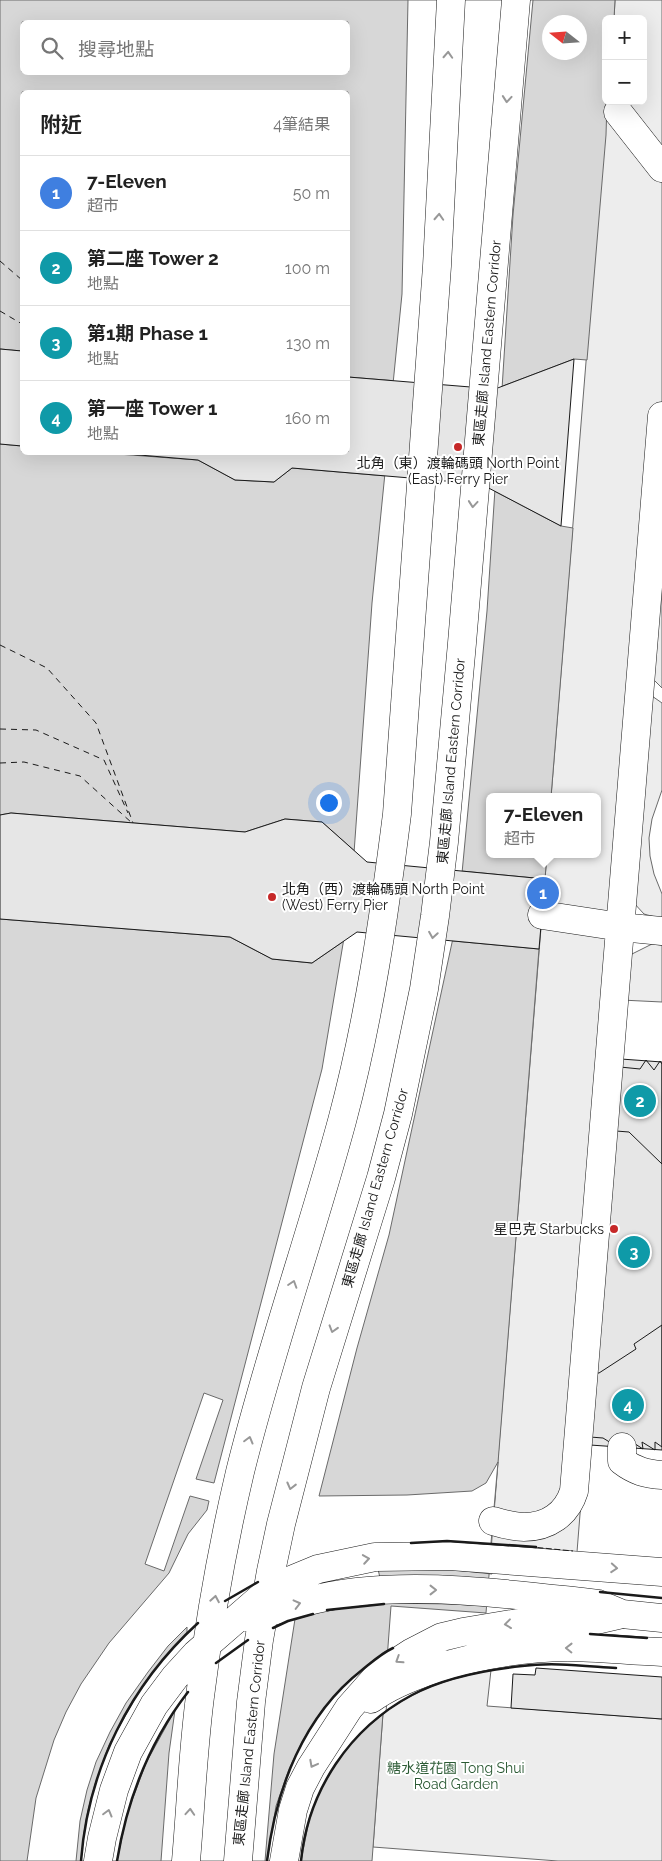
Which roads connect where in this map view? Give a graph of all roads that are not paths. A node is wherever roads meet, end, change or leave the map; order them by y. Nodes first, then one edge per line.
1 (452, 0) edge
2 (516, 0) edge
3 (618, 112) dead end
4 (662, 168) edge
5 (662, 416) edge
6 (542, 915) dead end
7 (621, 927) junction
8 (662, 931) edge
9 (622, 1447) dead end
10 (662, 1475) edge
11 (493, 1521) dead end
12 (662, 1572) edge
13 (622, 1614) junction
14 (662, 1618) edge
15 (234, 1623) junction
16 (662, 1652) edge
17 (339, 1724) junction
18 (98, 1861) edge
19 (186, 1861) edge
20 (238, 1861) edge
21 (284, 1861) edge

19 -> 1 main road
2 -> 20 main road, 東區走廊 Island Eastern Corridor
3 - 4 main road
5 - 7 main road
6 - 7 main road
7 - 8 main road
7 - 11 main road
9 - 10 main road
15 -> 12 main road
13 - 14 main road
15 -> 13 main road
13 -> 17 main road
18 -> 15 main road
16 -> 17 main road
17 -> 21 main road

